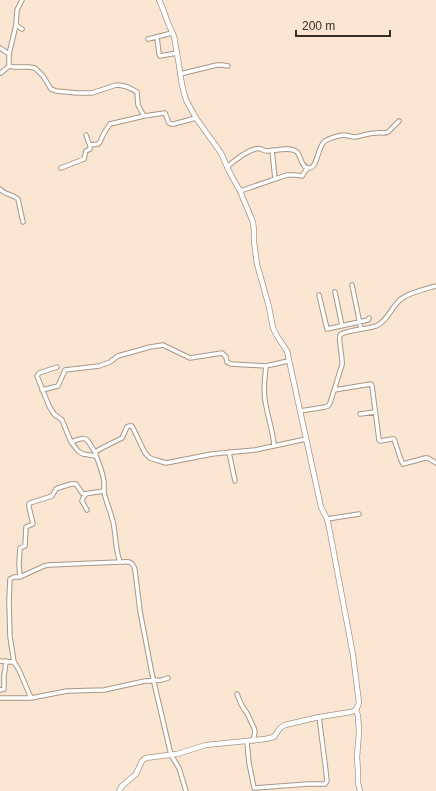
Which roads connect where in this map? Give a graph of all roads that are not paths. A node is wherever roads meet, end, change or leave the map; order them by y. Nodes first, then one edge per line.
1 (22, 0) edge
2 (159, 0) edge
3 (16, 25) junction
4 (22, 29) dead end
5 (172, 33) junction
6 (157, 37) junction
7 (148, 39) dead end
8 (0, 48) edge
9 (177, 53) junction
10 (9, 54) junction
11 (8, 66) junction
12 (228, 66) dead end
13 (1, 73) dead end
14 (180, 74) junction
15 (144, 116) junction
16 (196, 118) junction
17 (399, 121) dead end
18 (86, 135) dead end
19 (90, 145) junction
20 (272, 150) junction
21 (227, 167) junction
22 (61, 168) dead end
23 (308, 168) junction
24 (275, 179) junction
25 (0, 189) edge
26 (240, 191) junction
27 (22, 222) dead end
28 (352, 285) dead end
29 (436, 286) edge
30 (335, 292) dead end
31 (319, 295) dead end
32 (369, 318) dead end
33 (360, 322) junction
34 (342, 326) junction
35 (361, 329) junction
36 (288, 361) junction
37 (266, 366) junction
38 (57, 367) dead end
39 (42, 390) junction
40 (334, 390) junction
41 (300, 411) junction
42 (375, 412) junction
43 (360, 414) dead end
44 (306, 439) junction
45 (72, 442) junction
46 (274, 446) junction
47 (229, 452) junction
48 (95, 454) junction
49 (436, 463) edge
50 (235, 481) dead end
51 (104, 492) junction
52 (86, 494) junction
53 (87, 510) dead end
54 (359, 514) dead end
55 (327, 519) junction
56 (120, 562) junction
57 (20, 577) junction
58 (0, 661) edge
59 (6, 661) junction
60 (14, 662) junction
61 (168, 678) dead end
62 (153, 680) junction
63 (0, 690) edge
64 (237, 694) dead end
65 (0, 698) edge
66 (31, 698) junction
67 (356, 710) junction
68 (319, 717) junction
69 (253, 741) junction
70 (247, 742) junction
71 (171, 755) junction
72 (254, 789) edge
73 (119, 791) edge
74 (186, 791) edge
75 (360, 791) edge

1 - 3 street
2 - 5 street
3 - 4 street
3 - 10 street
5 - 6 street
5 - 9 street
6 - 7 street
6 - 9 street
8 - 10 street
9 - 14 street
10 - 11 street
11 - 13 street
11 - 15 street
12 - 14 street
14 - 16 street
15 - 16 street
15 - 19 street
16 - 21 street
17 - 23 street
18 - 19 street
19 - 22 street
20 - 21 street
20 - 23 street
20 - 24 street
21 - 26 street
23 - 24 street
24 - 26 street
25 - 27 street
26 - 36 street
28 - 33 street
29 - 35 street
30 - 34 street
31 - 34 street
32 - 33 street
33 - 34 street
33 - 35 street
35 - 40 street
36 - 37 street
36 - 41 street
37 - 39 street
37 - 46 street
38 - 39 street
39 - 45 street
40 - 41 street
40 - 42 street
41 - 44 street
42 - 43 street
42 - 49 street
44 - 46 street
44 - 55 street
45 - 48 street
45 - 48 street
46 - 47 street
47 - 48 street
47 - 50 street
48 - 51 street
51 - 52 street
51 - 56 street
52 - 53 street
52 - 57 street
54 - 55 street
55 - 67 street
56 - 57 street
56 - 62 street
57 - 60 street
58 - 59 street
59 - 60 street
59 - 63 street
60 - 66 street
61 - 62 street
62 - 66 street
62 - 71 street
64 - 69 street
65 - 66 street
67 - 68 street
67 - 75 street
68 - 69 street
68 - 72 street
69 - 70 street
70 - 71 street
70 - 72 street
71 - 73 street
71 - 74 street

